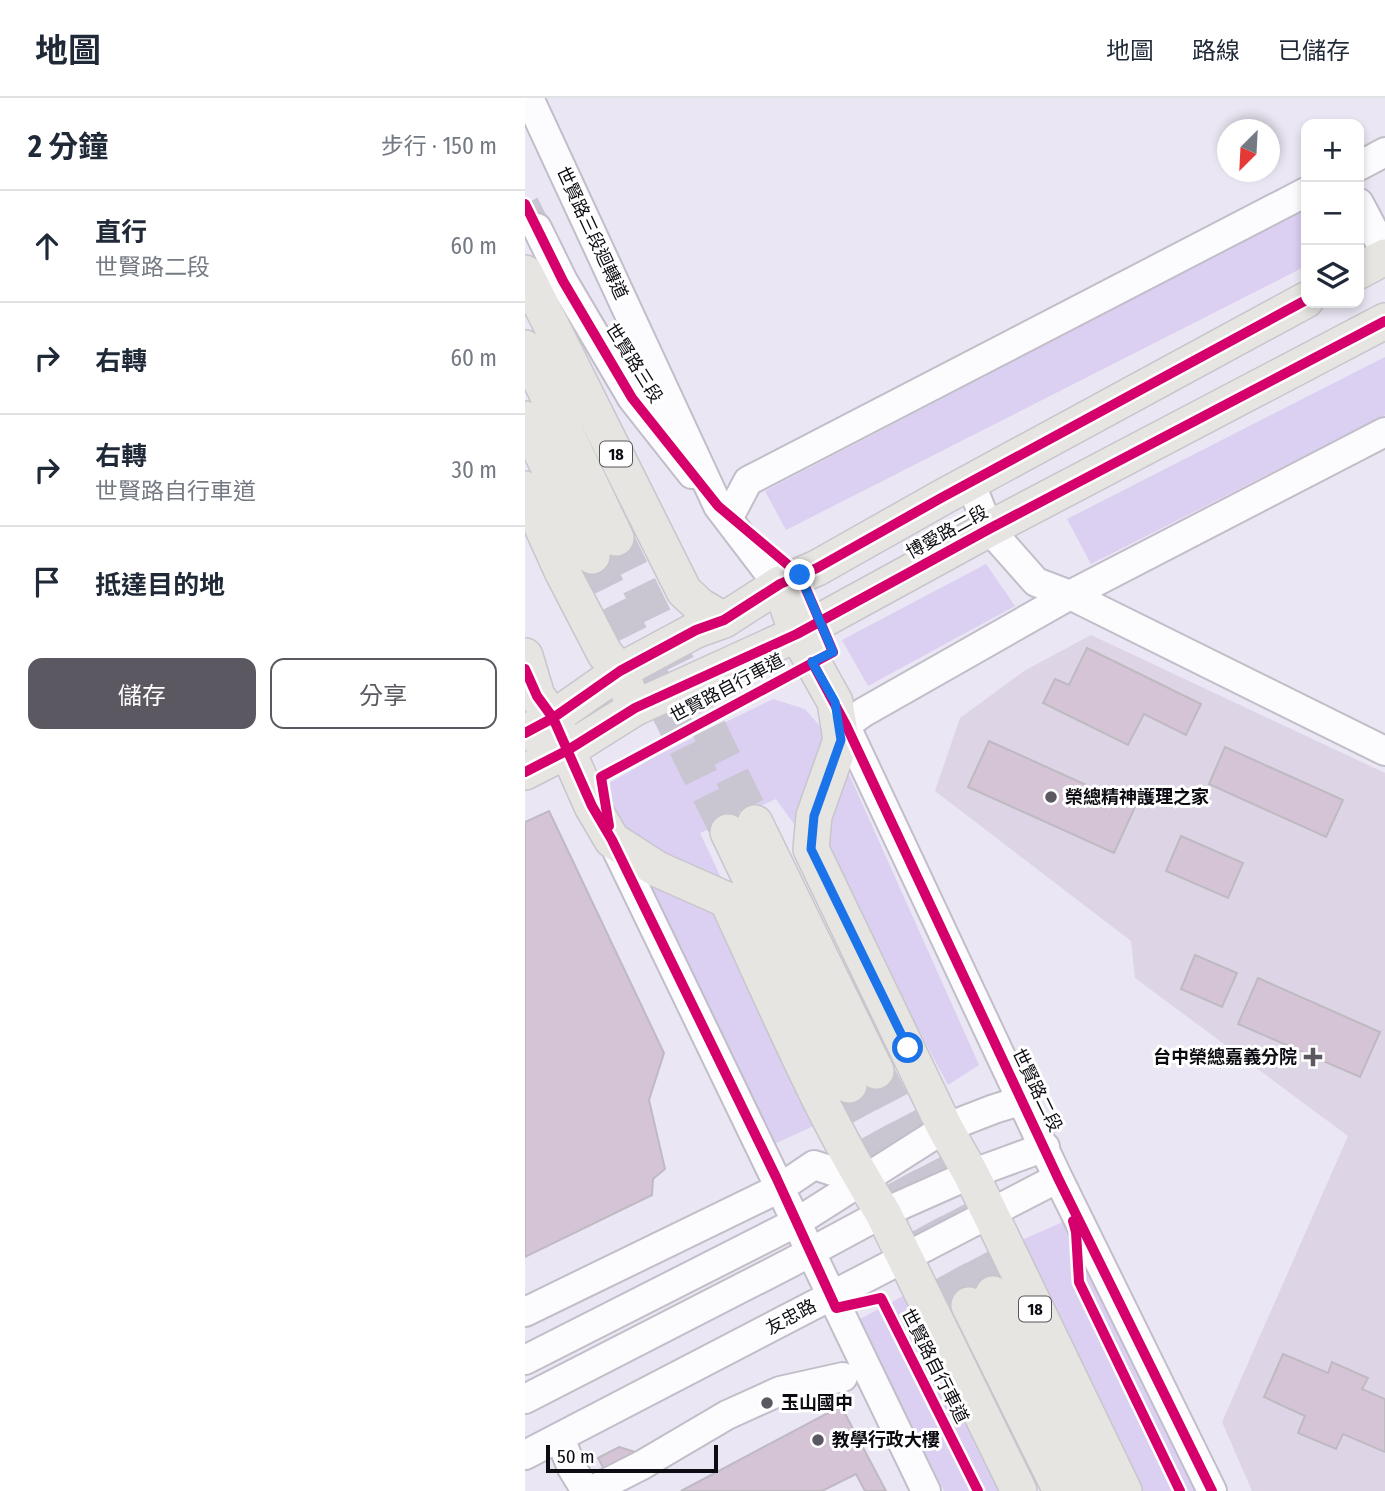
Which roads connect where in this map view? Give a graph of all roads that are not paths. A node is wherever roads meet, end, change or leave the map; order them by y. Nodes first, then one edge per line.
1 (530, 98) edge
2 (1385, 152) edge
3 (1364, 163) edge
4 (1301, 195) edge
5 (1364, 213) edge
6 (537, 228) tunnel mouth
7 (1385, 255) edge
8 (1364, 268) edge
9 (525, 273) edge
10 (1301, 303) edge
11 (1385, 321) edge
12 (525, 348) edge
13 (525, 419) edge
14 (1385, 432) edge
15 (970, 482) junction
16 (525, 489) edge
17 (723, 512) junction
18 (989, 529) junction
19 (590, 555) junction
20 (780, 584) junction
21 (1070, 595) junction
22 (724, 620) junction
23 (797, 634) junction
24 (525, 656) edge
25 (620, 671) junction
26 (530, 679) edge
27 (635, 709) junction
28 (840, 714) junction
29 (539, 726) edge
30 (568, 750) junction
31 (1385, 751) edge
32 (525, 772) edge
33 (742, 827) tunnel mouth
34 (612, 840) junction
35 (862, 1078) tunnel mouth
36 (1023, 1100) junction
37 (945, 1128) junction
38 (1045, 1147) junction
39 (971, 1174) junction
40 (1058, 1178) junction
41 (863, 1181) junction
42 (781, 1188) junction
43 (883, 1213) junction
44 (989, 1214) junction
45 (797, 1222) junction
46 (810, 1253) junction
47 (905, 1258) junction
48 (831, 1296) junction
49 (525, 1311) edge
50 (525, 1360) edge
51 (843, 1377) dead end
52 (525, 1399) edge
53 (560, 1438) junction
54 (525, 1455) edge
55 (586, 1491) edge
56 (591, 1491) edge
57 (926, 1491) edge
58 (1019, 1491) edge
59 (1061, 1491) edge
60 (1090, 1491) edge
61 (1124, 1491) edge
62 (1212, 1491) edge

1 - 17 street, 世賢路三段迴轉道
2 - 3 street
4 - 17 street
5 - 7 street
6 - 17 street, 世賢路三段
7 - 8 main road
9 - 22 main road, 18
10 - 15 main road, 博愛路二段
11 - 18 main road, 博愛路二段
12 - 19 main road, 18
13 - 19 main road
14 - 21 street
15 - 18 street
15 - 20 main road, 博愛路二段
16 - 19 main road, 18
17 - 20 street, 世賢路三段
18 - 21 street
18 - 23 main road, 博愛路二段
19 - 25 main road, 18
20 - 22 main road, 博愛路二段
20 - 23 main road
21 - 28 street
21 - 31 street
22 - 25 main road, 博愛路二段
23 - 27 main road, 博愛路二段
23 - 28 main road
24 - 26 main road
25 - 27 main road
25 - 29 main road, 博愛路二段
26 - 29 main road
27 - 30 main road, 博愛路二段
28 - 36 street, 世賢路二段
28 - 37 main road, 18
29 - 30 main road
30 - 32 main road, 博愛路二段
30 - 34 main road
33 - 35 main road
34 - 41 main road
34 - 42 street
36 - 37 street
36 - 38 street, 世賢路二段
37 - 39 main road, 18
37 - 41 street
38 - 39 street
38 - 40 street, 世賢路二段
39 - 43 street
39 - 44 main road, 18
40 - 44 street, 友忠路
40 - 62 street, 世賢路二段
41 - 42 street
41 - 43 main road
41 - 45 street
42 - 45 street
42 - 49 street
43 - 46 street
43 - 47 main road
44 - 47 street, 友忠路
44 - 61 main road, 18
45 - 46 street
45 - 50 street
46 - 48 street
46 - 52 street
47 - 48 street, 友忠路
47 - 58 main road
48 - 53 street, 友忠路
48 - 57 street
51 - 56 street
53 - 54 street, 友忠路
53 - 55 street
59 - 60 main road, 18

